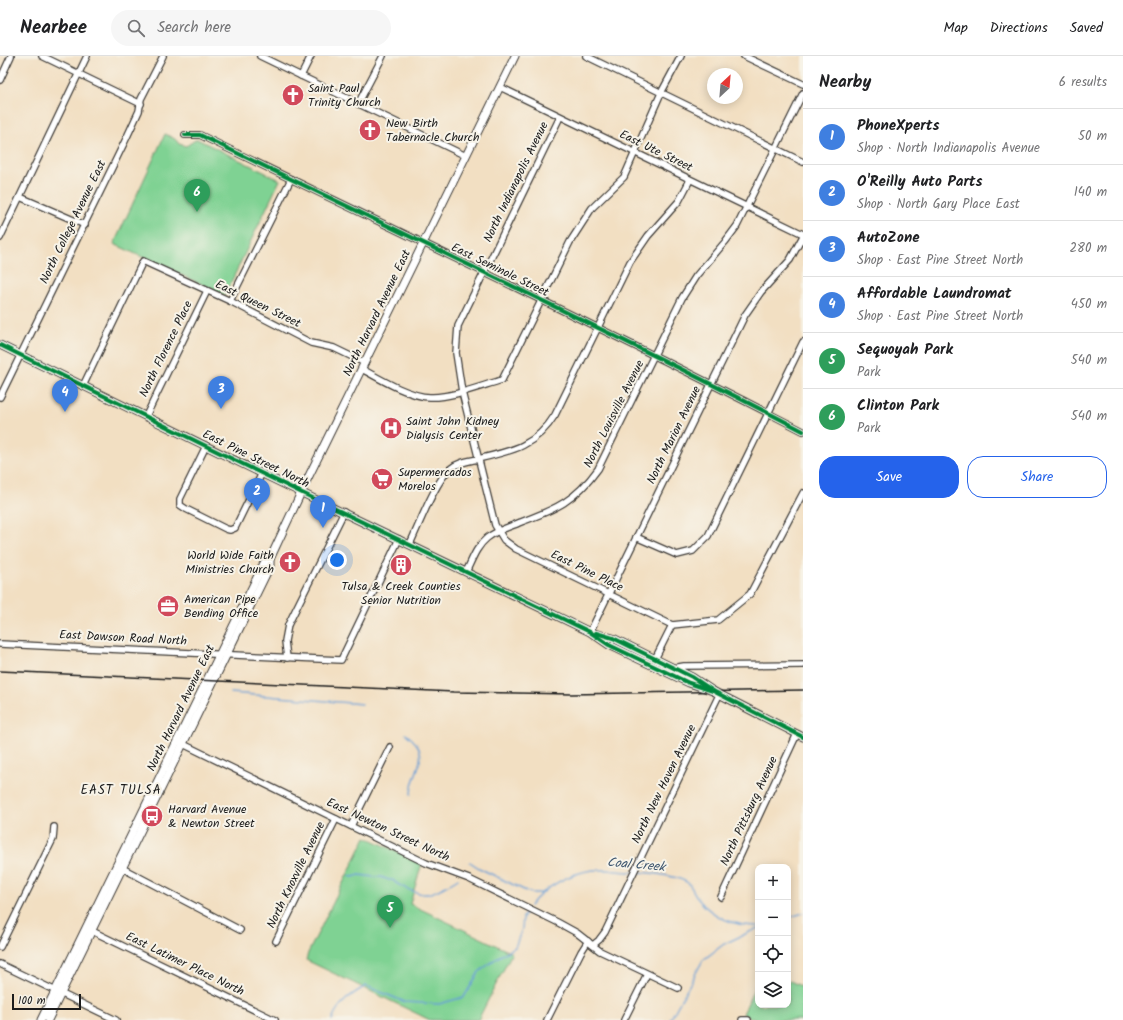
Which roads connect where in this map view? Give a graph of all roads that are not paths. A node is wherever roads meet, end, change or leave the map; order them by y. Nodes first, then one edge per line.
1 (11, 56) edge
2 (42, 56) edge
3 (87, 56) edge
4 (163, 56) edge
5 (260, 56) edge
6 (311, 56) edge
7 (383, 56) edge
8 (515, 56) edge
9 (586, 56) edge
10 (681, 56) edge
11 (744, 56) edge
12 (78, 74) junction
13 (301, 76) junction
14 (0, 80) edge
15 (803, 84) edge
16 (500, 87) junction
17 (661, 93) junction
18 (803, 93) edge
19 (141, 104) junction
20 (358, 104) junction
21 (560, 117) junction
22 (185, 135) dead end
23 (776, 149) junction
24 (634, 153) junction
25 (466, 156) junction
26 (803, 162) edge
27 (291, 179) junction
28 (690, 180) junction
29 (20, 197) junction
30 (747, 207) junction
31 (85, 225) junction
32 (803, 236) edge
33 (0, 238) edge
34 (423, 243) junction
35 (484, 273) junction
36 (207, 291) junction
37 (540, 301) junction
38 (230, 302) junction
39 (598, 328) junction
40 (803, 342) edge
41 (0, 345) edge
42 (21, 355) junction
43 (654, 356) junction
44 (363, 366) junction
45 (711, 383) junction
46 (83, 386) junction
47 (462, 392) junction
48 (0, 397) edge
49 (768, 413) junction
50 (146, 416) junction
51 (803, 431) edge
52 (206, 446) junction
53 (478, 459) junction
54 (262, 473) junction
55 (302, 492) junction
56 (803, 493) edge
57 (344, 512) junction
58 (498, 531) junction
59 (636, 537) junction
60 (399, 539) junction
61 (410, 544) junction
62 (466, 572) junction
63 (608, 594) junction
64 (672, 625) junction
65 (590, 632) junction
66 (0, 644) edge
67 (223, 654) junction
68 (287, 658) junction
69 (655, 659) junction
70 (803, 665) edge
71 (674, 668) junction
72 (661, 670) junction
73 (716, 693) junction
74 (800, 736) edge
75 (180, 742) junction
76 (390, 747) dead end
77 (336, 819) junction
78 (54, 826) dead end
79 (351, 826) junction
80 (119, 867) junction
81 (721, 897) dead end
82 (89, 930) junction
83 (240, 930) dead end
84 (276, 941) dead end
85 (591, 943) junction
86 (0, 947) edge
87 (0, 964) edge
88 (647, 974) junction
89 (678, 988) dead end
90 (58, 992) junction
91 (41, 1020) edge
92 (48, 1020) edge
93 (116, 1020) edge
94 (275, 1020) edge
95 (547, 1020) edge
96 (624, 1020) edge
97 (743, 1020) edge
98 (748, 1020) edge

1 - 14 street
2 - 12 street
3 - 12 street
4 - 19 street, North College Avenue East
5 - 13 street
6 - 13 street
7 - 20 street
8 - 16 main road, North Harvard Avenue East
9 - 17 street
10 - 17 street, East Queen Street
11 - 15 street
12 - 19 street
12 - 29 street
13 - 20 street
16 - 21 street, East Ute Street
16 - 25 main road, North Harvard Avenue East
17 - 23 street
17 - 24 street, East Queen Street
18 - 23 street, North Louisville Avenue
19 - 31 street, North College Avenue East
20 - 25 street
21 - 24 street, East Ute Street
21 - 35 street, North Indianapolis Avenue
22 - 27 street, East Seminole Street
23 - 26 street
23 - 30 street, North Louisville Avenue
24 - 28 street, East Ute Street
24 - 37 street, East Queen Street
25 - 34 main road, North Harvard Avenue East
27 - 34 street, East Seminole Street
27 - 38 street
28 - 30 street, East Ute Street
28 - 39 street
29 - 31 street
29 - 33 street
30 - 32 street, East Ute Street
30 - 43 street, North Louisville Avenue
31 - 42 street, North College Avenue East
32 - 45 street, North Marion Avenue
34 - 35 street, East Seminole Street
34 - 44 main road, North Harvard Avenue East
35 - 37 street, East Seminole Street
35 - 47 street, North Indianapolis Avenue
36 - 38 street, East Queen Street
36 - 46 street, East Queen Street
36 - 50 street, North Florence Place
37 - 39 street, East Seminole Street
37 - 47 street, East Queen Street
38 - 44 street, East Queen Street
39 - 43 street, East Seminole Street
39 - 53 street
40 - 49 street
41 - 42 main road, East Pine Street North
42 - 46 main road, East Pine Street North
42 - 48 street, North College Avenue East
43 - 45 street, East Seminole Street
43 - 58 street, North Louisville Avenue
44 - 47 street, East Queen Street
44 - 55 main road, North Harvard Avenue East
45 - 49 street, East Seminole Street
45 - 59 street, North Marion Avenue
46 - 50 main road, East Pine Street North
47 - 53 street, North Indianapolis Avenue
49 - 51 street, East Seminole Street
49 - 59 street
50 - 52 main road, East Pine Street North
52 - 54 main road, East Pine Street North
52 - 54 street
53 - 58 street, North Indianapolis Avenue
53 - 61 street
54 - 55 main road, East Pine Street North
55 - 57 main road, East Pine Street North
55 - 67 main road, North Harvard Avenue East
56 - 64 street
57 - 60 main road, East Pine Street North
57 - 68 street
58 - 62 street, North Louisville Avenue
58 - 63 street, East Pine Place
59 - 63 street, North Marion Avenue
60 - 61 main road, East Pine Street North
60 - 68 street, East Dawson Road North
61 - 62 main road, East Pine Street North
62 - 65 main road, East Pine Street North
63 - 64 street, East Pine Place
63 - 65 street, North Marion Avenue
64 - 69 street
65 - 69 main road, East Pine Street North
65 - 72 main road, East Pine Street North
66 - 67 street, East Dawson Road North
67 - 68 street, East Dawson Road North
67 - 75 main road, North Harvard Avenue East
69 - 71 main road, East Pine Street North
70 - 71 street
71 - 72 street
71 - 73 main road, East Pine Street North
72 - 73 main road, East Pine Street North
73 - 74 main road, East Pine Street North
73 - 85 street, North New Haven Avenue
74 - 81 street, North Pittsburg Avenue
75 - 77 street, East Newton Street North
75 - 80 main road, North Harvard Avenue East
76 - 79 street
77 - 79 street, East Newton Street North
77 - 84 street, North Knoxville Avenue
78 - 86 street
79 - 85 street, East Newton Street North
80 - 82 main road, North Harvard Avenue East
80 - 83 street
82 - 90 main road, North Harvard Avenue East
82 - 94 street, East Latimer Place North
85 - 88 street, East Newton Street North
85 - 95 street, North New Haven Avenue
87 - 90 street
88 - 89 street, East Newton Street North
88 - 96 street
90 - 91 main road, North Harvard Avenue East
90 - 92 main road, North Harvard Avenue East
90 - 93 street
97 - 98 street

